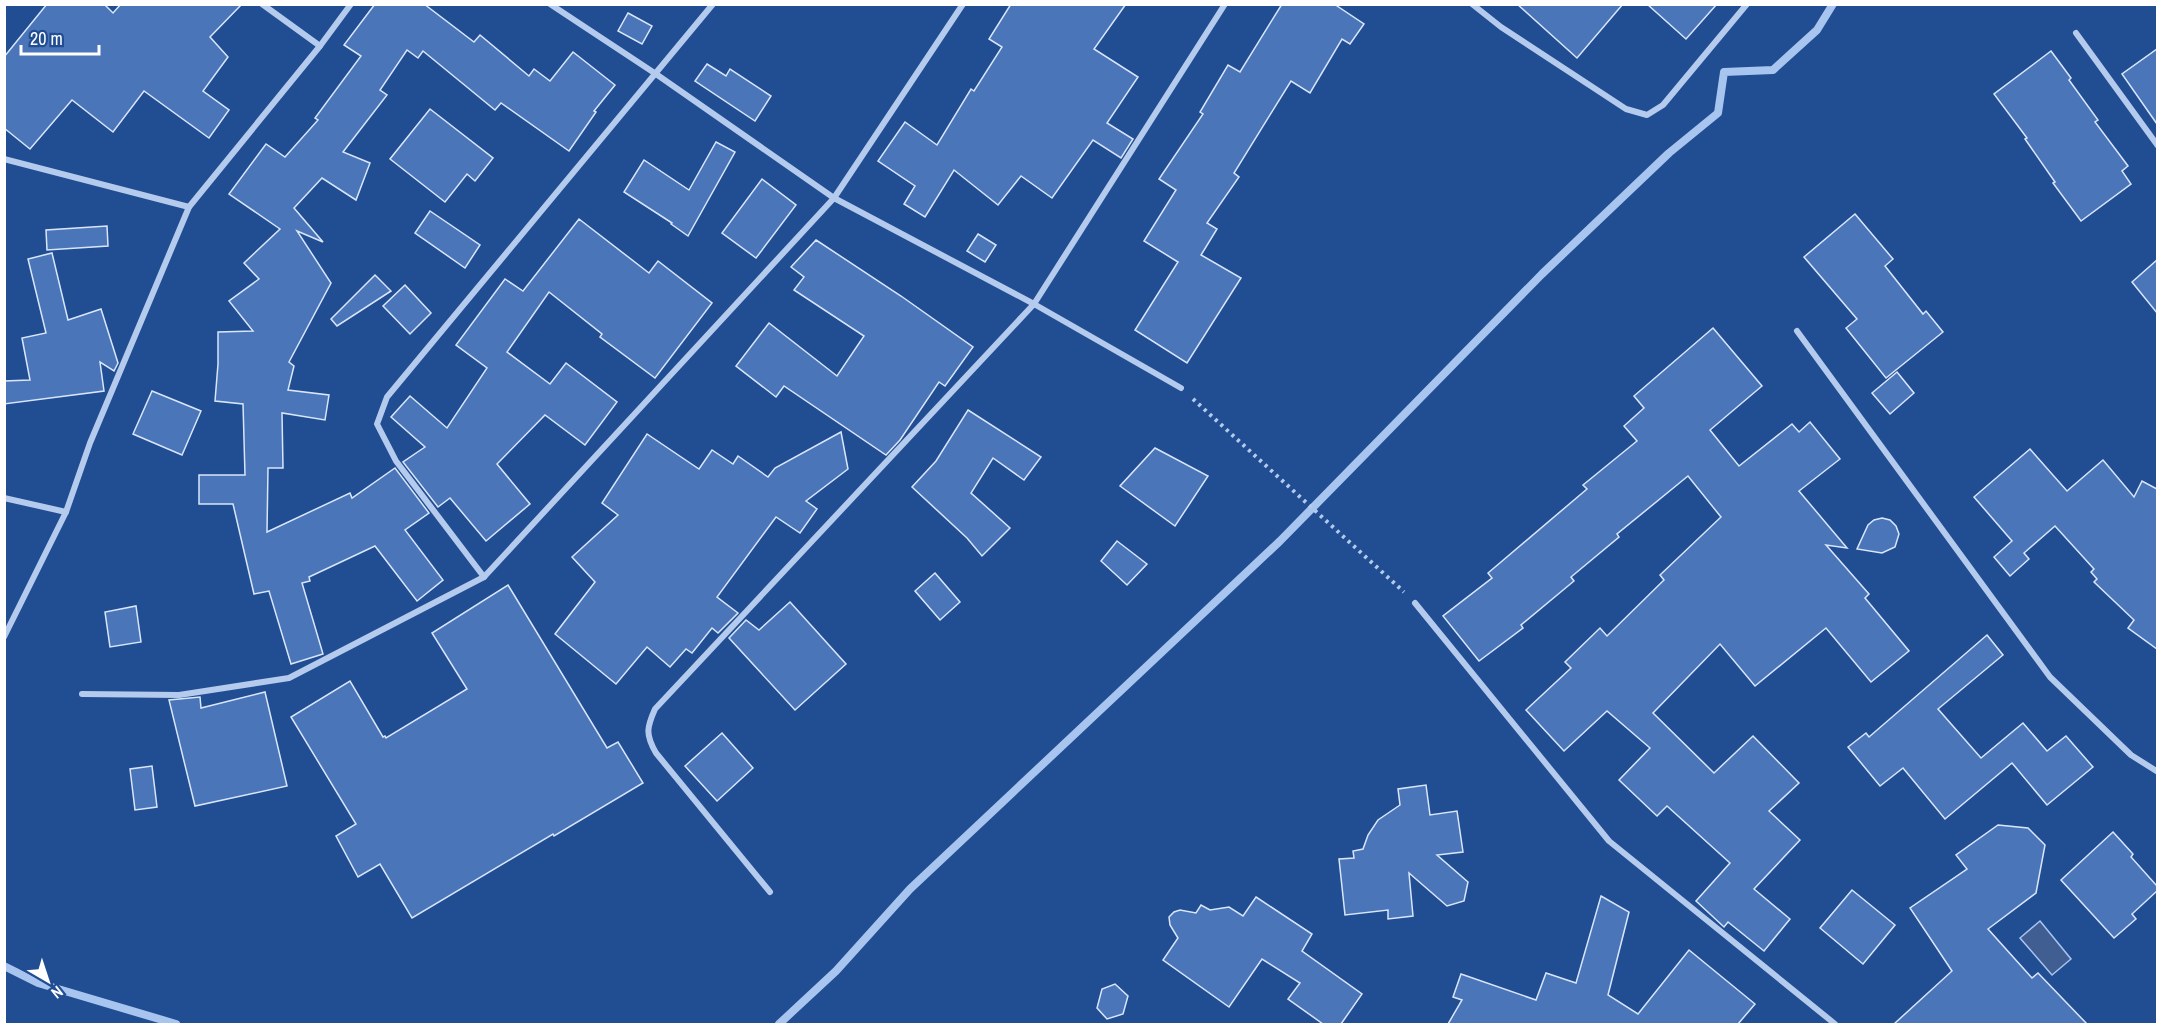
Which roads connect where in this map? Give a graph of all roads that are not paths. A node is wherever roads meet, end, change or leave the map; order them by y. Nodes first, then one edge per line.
1 (262, 4) edge
2 (351, 4) edge
3 (550, 4) edge
4 (712, 4) edge
5 (963, 4) edge
6 (1226, 4) edge
7 (1472, 4) edge
8 (1747, 4) edge
9 (2076, 33) dead end
10 (320, 46) junction
11 (656, 74) junction
12 (2157, 147) edge
13 (4, 159) edge
14 (834, 198) junction
15 (189, 207) junction
16 (1034, 304) junction
17 (1797, 332) dead end
18 (1181, 388) road end
19 (4, 498) edge
20 (66, 512) junction
21 (484, 577) junction
22 (1415, 603) road end
23 (4, 637) edge
24 (82, 694) dead end
25 (2157, 772) edge
26 (770, 892) dead end
27 (1835, 1024) edge

1 - 10 street
2 - 10 street
3 - 11 street
4 - 11 street
5 - 14 street
6 - 16 street
7 - 8 street
9 - 12 street
10 - 15 street
11 - 14 street
11 - 21 street
13 - 15 street
14 - 16 street
14 - 21 street
15 - 20 street
16 - 18 street
16 - 26 street
17 - 25 street
19 - 20 street
20 - 23 street
21 - 24 street
22 - 27 street

